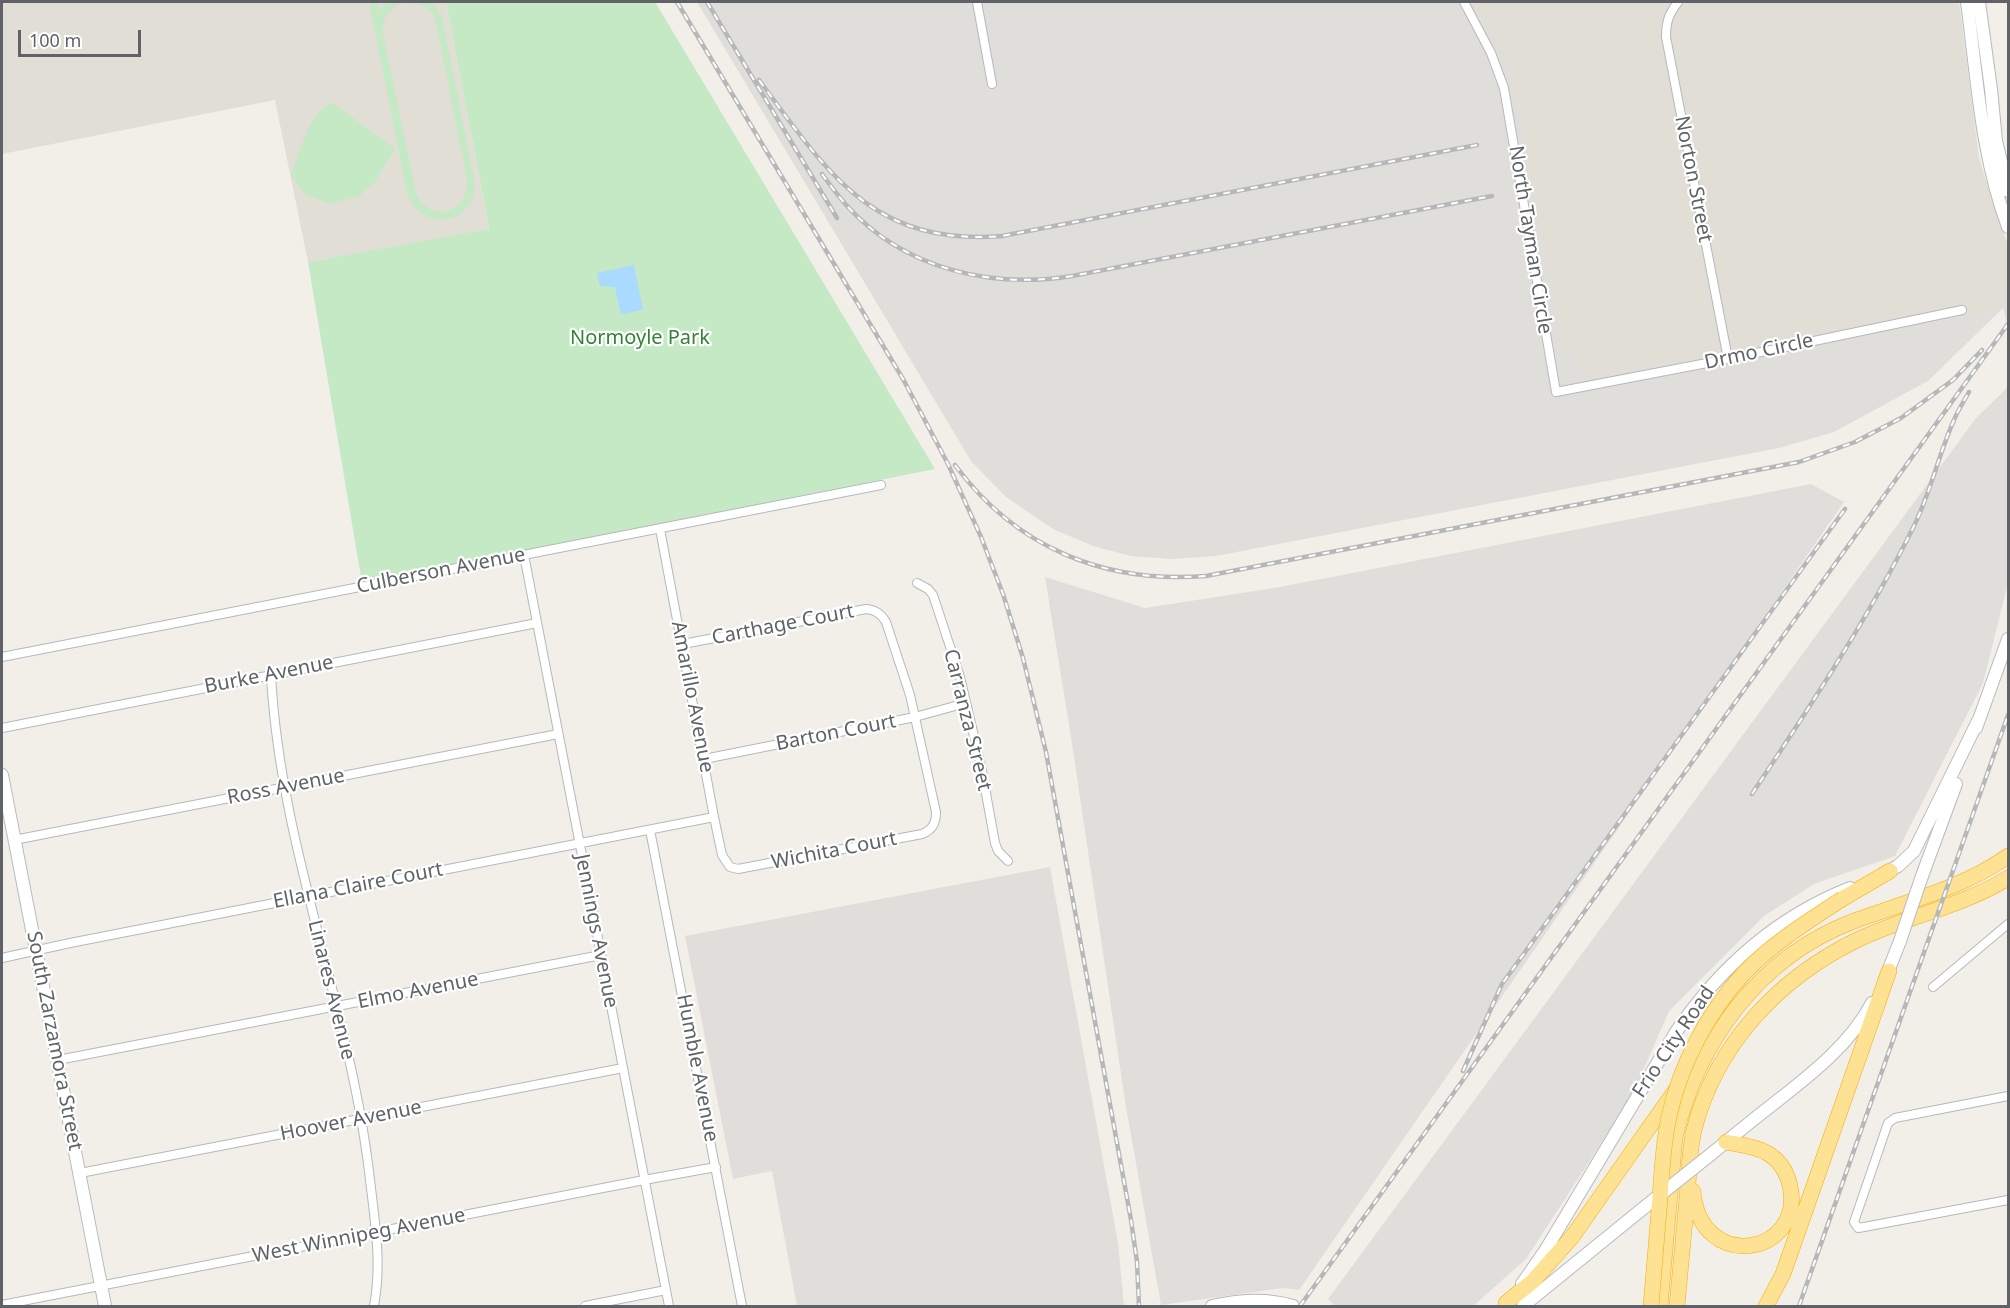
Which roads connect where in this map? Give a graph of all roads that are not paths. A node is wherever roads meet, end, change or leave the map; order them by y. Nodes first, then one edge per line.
1 (977, 2) edge
2 (1464, 2) edge
3 (1678, 2) edge
4 (1966, 2) edge
5 (1979, 2) edge
6 (992, 84) dead end
7 (1991, 89) junction
8 (2008, 164) edge
9 (2008, 191) edge
10 (2008, 227) edge
11 (1962, 310) dead end
12 (1728, 359) junction
13 (1556, 392) joint
14 (881, 485) dead end
15 (660, 529) junction
16 (524, 555) junction
17 (917, 583) dead end
18 (537, 623) junction
19 (2008, 629) edge
20 (2008, 639) edge
21 (683, 644) junction
22 (2, 657) edge
23 (271, 675) junction
24 (1995, 675) junction
25 (966, 703) junction
26 (915, 717) junction
27 (1978, 721) junction
28 (2, 728) edge
29 (558, 734) junction
30 (704, 759) junction
31 (2, 775) edge
32 (285, 787) junction
33 (714, 817) junction
34 (650, 830) junction
35 (14, 840) junction
36 (579, 843) junction
37 (2008, 855) edge
38 (1907, 859) junction
39 (1008, 861) dead end
40 (727, 864) joint
41 (1890, 871) junction
42 (1924, 871) junction
43 (2008, 878) edge
44 (307, 896) junction
45 (2008, 924) edge
46 (36, 951) junction
47 (601, 955) junction
48 (2, 958) edge
49 (1889, 970) junction
50 (1934, 987) dead end
51 (336, 1006) junction
52 (1712, 1043) junction
53 (58, 1060) junction
54 (623, 1068) junction
55 (2008, 1096) edge
56 (361, 1119) junction
57 (1726, 1142) junction
58 (1691, 1152) junction
59 (716, 1167) junction
60 (80, 1173) junction
61 (644, 1180) junction
62 (2008, 1200) edge
63 (377, 1232) junction
64 (101, 1286) junction
65 (666, 1290) junction
66 (26, 1304) edge
67 (2, 1305) edge
68 (1505, 1305) edge
69 (105, 1306) edge
70 (374, 1306) edge
71 (585, 1306) edge
72 (669, 1306) edge
73 (742, 1306) edge
74 (1212, 1306) edge
75 (1293, 1306) edge
76 (1523, 1306) edge
77 (1651, 1306) edge
78 (1660, 1306) edge
79 (1677, 1306) edge
80 (1766, 1306) edge

1 - 6 street
2 - 13 street, North Tayman Circle
3 - 12 street, Norton Street
4 - 10 main road
5 - 7 main road
7 - 8 main road
7 - 9 main road
11 - 12 street, Drmo Circle
12 - 13 street, Drmo Circle
14 - 15 street, Culberson Avenue
15 - 16 street, Culberson Avenue
15 - 21 street, Amarillo Avenue
16 - 18 street, Jennings Avenue
16 - 22 street, Culberson Avenue
17 - 25 street, Carranza Street
18 - 23 street, Burke Avenue
18 - 29 street, Jennings Avenue
19 - 24 main road, Frio City Road
20 - 24 main road, Frio City Road
21 - 26 street, Carthage Court
21 - 30 street, Amarillo Avenue
23 - 28 street, Burke Avenue
23 - 32 street, Linares Avenue
24 - 27 main road, Frio City Road
25 - 26 street, Barton Court
25 - 39 street, Carranza Street
26 - 30 street, Barton Court
26 - 40 street, Wichita Court
27 - 38 main road, Frio City Road
27 - 42 main road, Frio City Road
29 - 32 street, Ross Avenue
29 - 36 street, Jennings Avenue
30 - 33 street, Amarillo Avenue
31 - 35 main road, South Zarzamora Street
32 - 35 street, Ross Avenue
32 - 44 street, Linares Avenue
33 - 34 street, Ellana Claire Court
33 - 40 street, Amarillo Avenue
34 - 36 street, Ellana Claire Court
34 - 59 street, Humble Avenue
35 - 46 main road, South Zarzamora Street
36 - 44 street, Ellana Claire Court
36 - 47 street, Jennings Avenue
37 - 52 highway
38 - 41 main road, Frio City Road
38 - 42 main road
41 - 68 main road, Frio City Road
41 - 77 highway, bridge
42 - 49 main road, Frio City Road, bridge
43 - 58 highway
44 - 46 street, Ellana Claire Court
44 - 51 street, Linares Avenue
45 - 50 street
46 - 48 street, Ellana Claire Court
46 - 53 main road, South Zarzamora Street
47 - 51 street, Elmo Avenue
47 - 54 street, Jennings Avenue
49 - 57 main road, Frio City Road
49 - 80 highway
51 - 53 street, Elmo Avenue
51 - 56 street, Linares Avenue
52 - 68 highway
52 - 78 highway
53 - 60 main road, South Zarzamora Street
54 - 56 street, Hoover Avenue
54 - 61 street, Jennings Avenue
55 - 62 street
56 - 60 street, Hoover Avenue
56 - 63 street, Linares Avenue
57 - 58 highway
57 - 76 main road, Frio City Road, bridge
58 - 79 highway
59 - 61 street, West Winnipeg Avenue
59 - 73 street, Humble Avenue
60 - 64 main road, South Zarzamora Street
61 - 63 street, West Winnipeg Avenue
61 - 65 street, Jennings Avenue
63 - 64 street, West Winnipeg Avenue
63 - 70 street, Linares Avenue
64 - 66 street, West Winnipeg Avenue
64 - 69 main road, South Zarzamora Street
65 - 71 street
65 - 72 street, Jennings Avenue
66 - 67 street, West Winnipeg Avenue
74 - 75 main road

